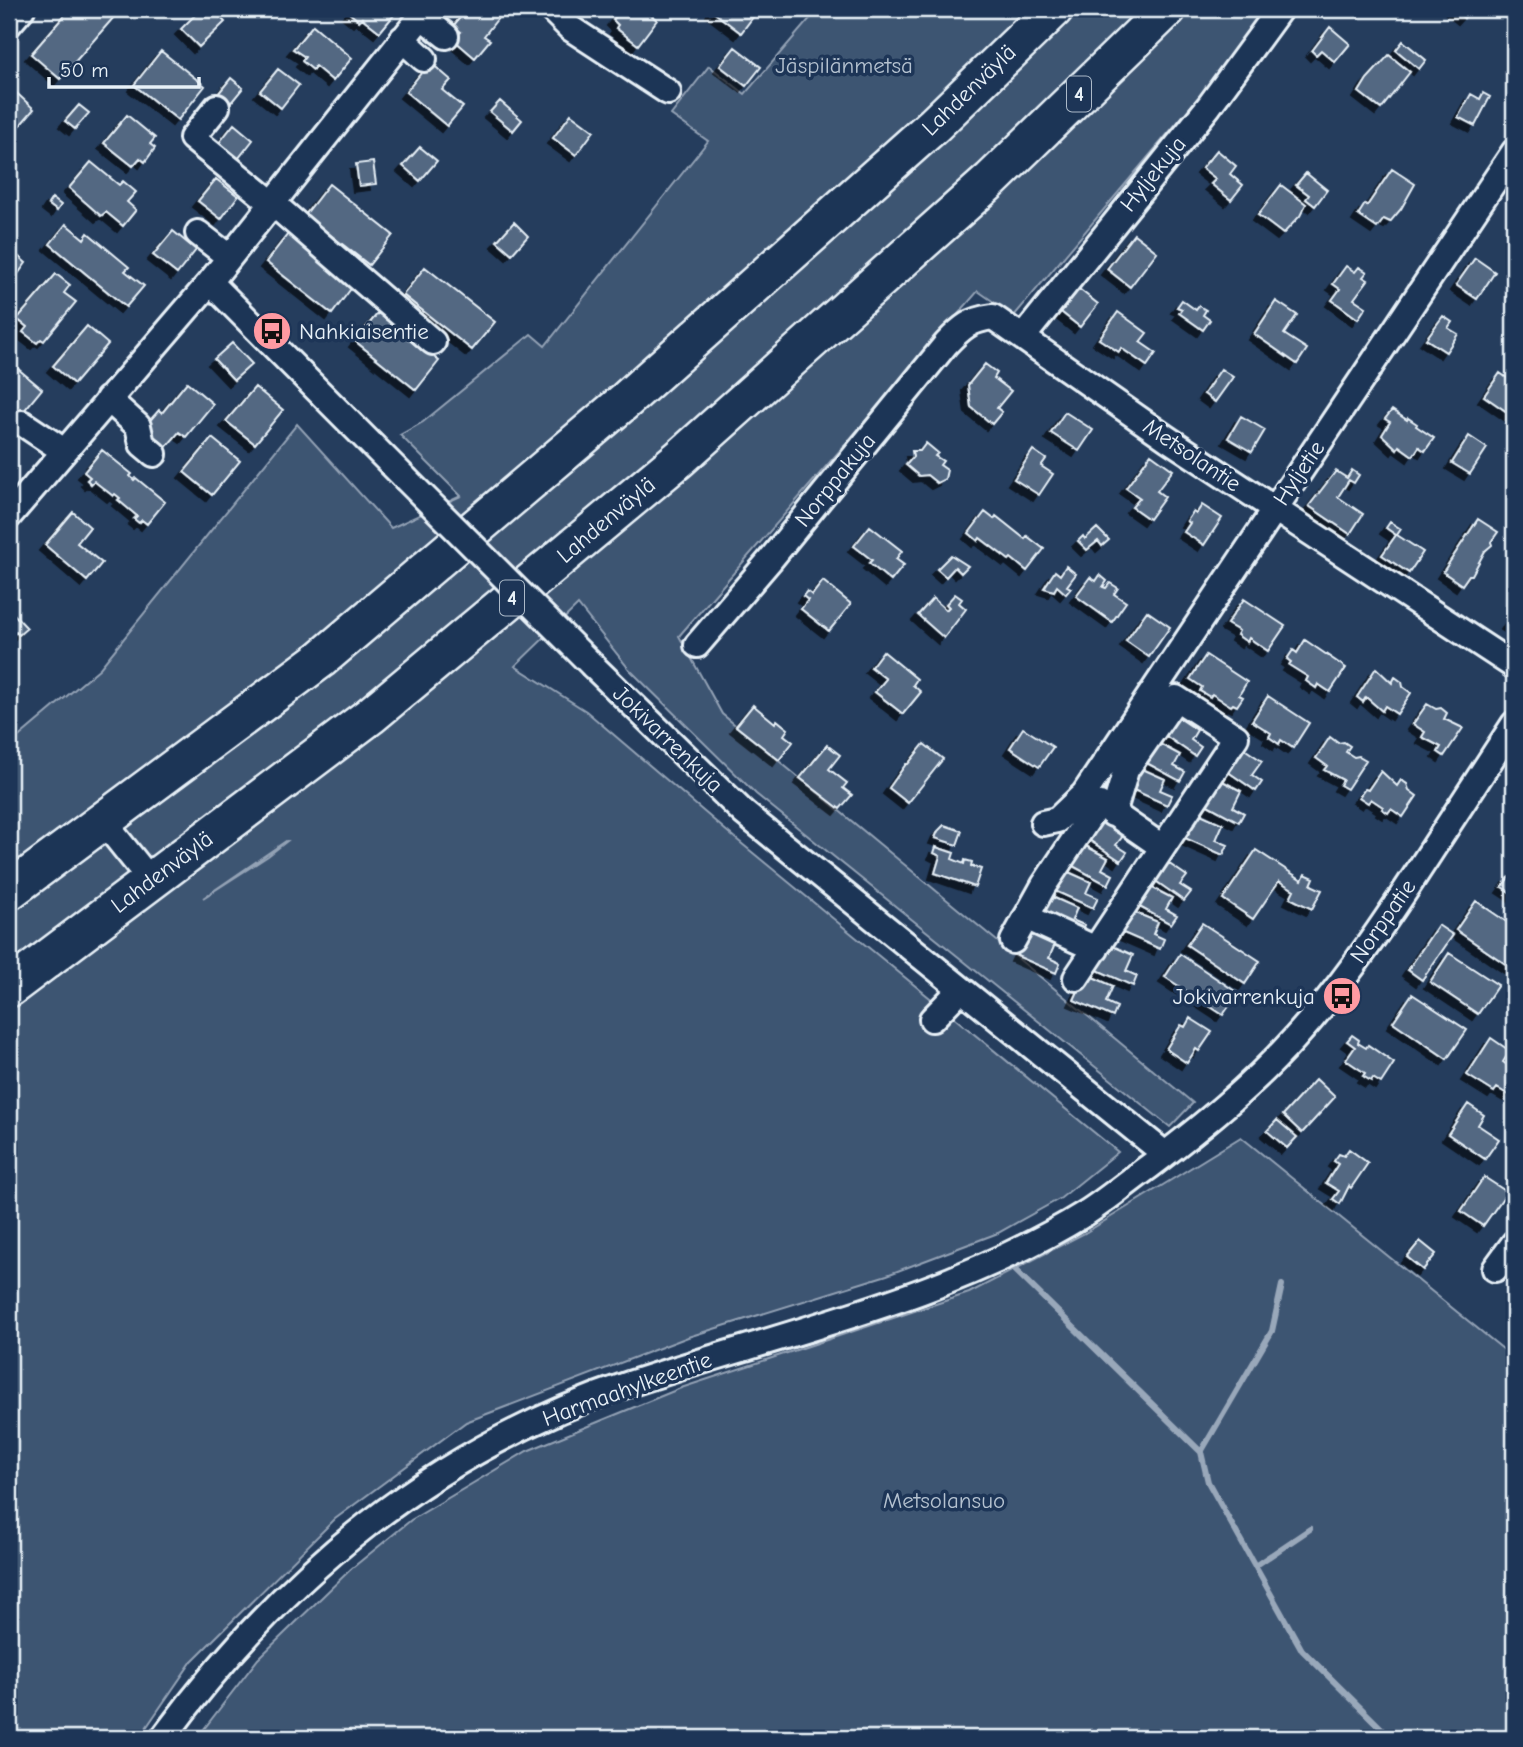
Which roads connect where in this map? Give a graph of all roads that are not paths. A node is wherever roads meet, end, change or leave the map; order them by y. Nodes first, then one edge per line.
1 (22, 9) edge
2 (551, 9) edge
3 (1054, 9) edge
4 (1167, 9) edge
5 (1280, 9) edge
6 (424, 13) edge
7 (9, 24) edge
8 (446, 36) dead end
9 (402, 39) junction
10 (424, 59) dead end
11 (668, 92) dead end
12 (216, 107) dead end
13 (1514, 152) edge
14 (271, 202) junction
15 (198, 233) dead end
16 (229, 257) junction
17 (209, 282) junction
18 (976, 319) joint
19 (1023, 337) junction
20 (433, 342) dead end
21 (108, 400) junction
22 (22, 423) dead end
23 (64, 451) junction
24 (154, 454) dead end
25 (1274, 510) junction
26 (9, 516) edge
27 (697, 645) dead end
28 (1514, 666) edge
29 (1514, 723) edge
30 (1099, 804) junction
31 (103, 821) junction
32 (1043, 823) dead end
33 (1162, 847) junction
34 (150, 881) junction
35 (9, 891) edge
36 (1026, 918) junction
37 (1013, 941) dead end
38 (1096, 949) junction
39 (1076, 978) dead end
40 (9, 988) edge
41 (960, 990) junction
42 (932, 1020) dead end
43 (1165, 1154) junction
44 (1514, 1243) edge
45 (1495, 1269) dead end
46 (163, 1738) edge

1 - 7 street
2 - 11 street
3 - 31 highway, Lahdenväylä
4 - 34 highway, Lahdenväylä / 4
5 - 19 street, Hyljekuja
6 - 8 street
6 - 9 street
9 - 10 street
9 - 14 street
12 - 14 street
13 - 25 street, Hyljetie
14 - 16 street
14 - 20 street
15 - 16 street
16 - 17 street
17 - 21 street
17 - 41 street, Jokivarrenkuja, bridge
18 - 19 street, Metsolantie
18 - 27 street, Norppakuja
19 - 25 street, Metsolantie
21 - 23 street
21 - 24 street
22 - 23 street
23 - 26 street
25 - 28 street, Metsolantie
25 - 30 street, Hyljetie
29 - 43 street, Norppatie
30 - 32 street
30 - 33 street
30 - 33 street
30 - 36 street
31 - 34 street
31 - 35 highway, Lahdenväylä
33 - 38 street
34 - 40 highway, Lahdenväylä / 4
36 - 37 street
36 - 38 street
38 - 39 street
41 - 42 street
41 - 43 street, Jokivarrenkuja
43 - 46 street, Harmaahylkeentie
44 - 45 street

